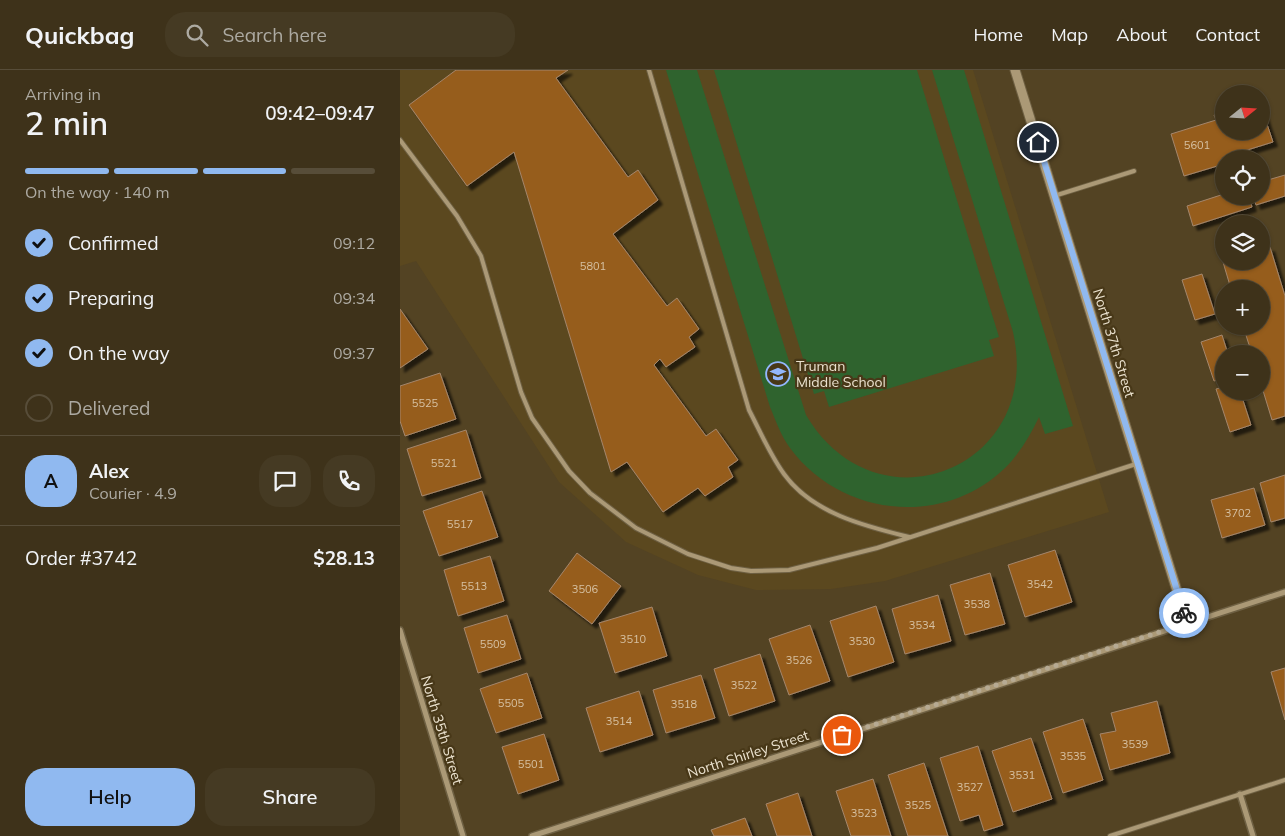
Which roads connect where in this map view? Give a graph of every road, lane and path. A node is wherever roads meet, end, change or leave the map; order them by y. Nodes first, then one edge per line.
1 (649, 70) edge
2 (1015, 70) edge
3 (400, 140) edge
4 (1134, 171) dead end
5 (1054, 196) junction
6 (1136, 464) junction
7 (910, 537) junction
8 (1285, 592) edge
9 (1187, 623) junction
10 (400, 630) edge
11 (1285, 780) edge
12 (1240, 794) junction
13 (463, 836) edge
14 (532, 836) edge
15 (1110, 836) edge
16 (1253, 836) edge

1 - 7 lane
2 - 5 street, North 37th Street
3 - 7 lane
4 - 5 lane
5 - 6 street, North 37th Street
6 - 7 lane
6 - 9 street, North 37th Street
8 - 9 street, North Shirley Street
9 - 14 street, North Shirley Street
10 - 13 street, North 35th Street
11 - 12 lane
12 - 15 lane
12 - 16 street

